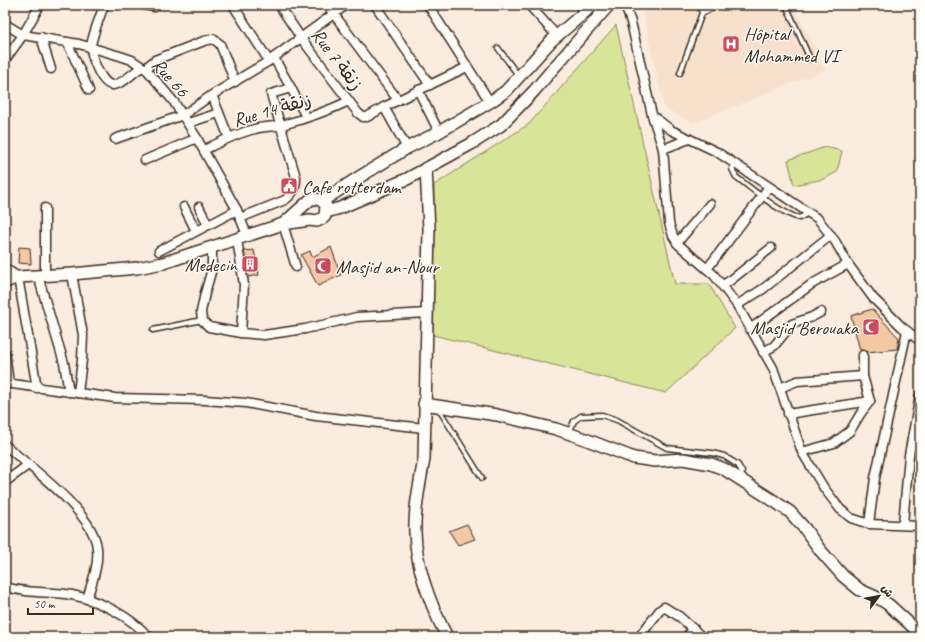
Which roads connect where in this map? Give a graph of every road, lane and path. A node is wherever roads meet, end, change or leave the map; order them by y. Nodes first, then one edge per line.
1 (104, 5) edge
2 (143, 5) edge
3 (233, 5) edge
4 (279, 5) edge
5 (327, 5) edge
6 (346, 5) edge
7 (375, 5) edge
8 (428, 5) edge
9 (529, 5) edge
10 (593, 5) edge
11 (610, 5) edge
12 (616, 5) edge
13 (622, 5) edge
14 (699, 5) edge
15 (719, 5) edge
16 (786, 5) edge
17 (37, 7) edge
18 (155, 7) dead end
19 (702, 13) junction
20 (334, 14) junction
21 (5, 24) edge
22 (23, 34) junction
23 (557, 36) junction
24 (41, 37) junction
25 (301, 38) junction
26 (67, 42) junction
27 (91, 46) junction
28 (498, 48) dead end
29 (810, 59) dead end
30 (5, 60) edge
31 (272, 60) junction
32 (467, 67) junction
33 (144, 68) junction
34 (51, 69) dead end
35 (680, 73) dead end
36 (519, 77) junction
37 (235, 82) junction
38 (430, 85) junction
39 (292, 88) junction
40 (89, 90) dead end
41 (418, 90) junction
42 (212, 95) junction
43 (398, 100) junction
44 (349, 101) junction
45 (490, 102) junction
46 (384, 107) junction
47 (219, 113) junction
48 (183, 115) junction
49 (652, 115) junction
50 (306, 117) junction
51 (188, 123) junction
52 (280, 125) junction
53 (439, 132) junction
54 (197, 138) junction
55 (229, 138) junction
56 (115, 139) dead end
57 (689, 139) junction
58 (407, 148) junction
59 (663, 149) junction
60 (204, 150) junction
61 (144, 160) dead end
62 (734, 164) junction
63 (426, 168) junction
64 (769, 187) junction
65 (763, 196) junction
66 (322, 201) junction
67 (710, 204) dead end
68 (184, 207) dead end
69 (304, 207) junction
70 (45, 208) dead end
71 (199, 208) dead end
72 (326, 212) junction
73 (807, 212) junction
74 (238, 214) junction
75 (310, 220) junction
76 (283, 224) junction
77 (208, 225) junction
78 (196, 231) junction
79 (831, 235) junction
80 (242, 237) junction
81 (677, 244) junction
82 (212, 247) junction
83 (770, 248) dead end
84 (159, 251) dead end
85 (848, 264) junction
86 (296, 267) dead end
87 (5, 268) edge
88 (707, 269) junction
89 (72, 274) junction
90 (42, 276) junction
91 (18, 278) junction
92 (5, 282) edge
93 (722, 285) junction
94 (737, 305) junction
95 (821, 312) dead end
96 (428, 313) junction
97 (202, 320) junction
98 (750, 329) junction
99 (153, 330) dead end
100 (907, 331) junction
101 (241, 333) junction
102 (920, 341) edge
103 (764, 352) junction
104 (5, 353) edge
105 (863, 355) dead end
106 (863, 376) junction
107 (7, 384) edge
108 (38, 388) junction
109 (780, 388) junction
110 (73, 393) junction
111 (920, 395) edge
112 (870, 401) junction
113 (424, 404) junction
114 (437, 406) junction
115 (788, 414) junction
116 (424, 428) junction
117 (568, 433) junction
118 (5, 445) edge
119 (802, 452) junction
120 (28, 465) junction
121 (482, 478) dead end
122 (740, 479) junction
123 (5, 482) edge
124 (869, 524) junction
125 (902, 524) junction
126 (920, 526) edge
127 (5, 588) edge
128 (87, 599) junction
129 (694, 629) junction
130 (149, 637) edge
131 (447, 637) edge
132 (639, 637) edge
133 (686, 637) edge
134 (702, 637) edge
135 (920, 637) edge

1 - 27 street
2 - 18 street
3 - 31 street
4 - 25 street, Rue 7 زنقة
5 - 20 street
6 - 20 street
7 - 38 street
8 - 32 street
9 - 23 street
10 - 23 street
11 - 12 street
11 - 63 street
13 - 49 street
14 - 19 lane
15 - 19 lane
16 - 29 lane
17 - 22 street
19 - 35 lane
20 - 25 street
20 - 43 street
21 - 22 street, Rue 66
22 - 24 street, Rue 66
22 - 30 street
23 - 36 street
24 - 26 street, Rue 66
24 - 34 street
25 - 31 street
25 - 44 street, Rue 7 زنقة
26 - 27 street, Rue 66
26 - 40 street
27 - 33 street, Rue 66
27 - 33 street
28 - 36 lane
31 - 37 street
31 - 39 street
32 - 38 street
32 - 45 street
33 - 37 street
33 - 48 street, Rue 66
36 - 45 street
37 - 42 street
38 - 41 street
39 - 50 street
39 - 52 street
41 - 43 street
41 - 53 street
42 - 47 street
42 - 48 street
43 - 46 street
44 - 46 street, Rue 7 زنقة
44 - 50 street, Rue 14 زنقة
45 - 53 street
46 - 58 street
47 - 51 street
47 - 55 street
48 - 51 street, Rue 66
48 - 56 street
49 - 57 street
49 - 59 street
50 - 52 street, Rue 14 زنقة
51 - 54 street, Rue 66
52 - 55 street, Rue 14 زنقة
52 - 74 street
53 - 58 street
54 - 60 street, Rue 66
54 - 61 street
55 - 60 street, Rue 14 زنقة
57 - 59 street
57 - 62 street
58 - 66 street
59 - 81 street
60 - 74 street, Rue 66
62 - 64 street
62 - 65 lane
63 - 72 street
63 - 96 street
64 - 65 street
64 - 73 street
65 - 73 lane
65 - 88 street
66 - 69 street
66 - 72 street
67 - 81 street
68 - 78 street
69 - 75 street
69 - 76 street
70 - 90 street
71 - 77 street
72 - 75 street
73 - 79 street
74 - 77 street
74 - 80 street, Rue 66
75 - 76 street
76 - 80 street
76 - 86 street
77 - 78 street
78 - 84 street
79 - 85 street
79 - 94 street
80 - 82 street
80 - 101 street, Rue 66
81 - 88 street
82 - 89 street
82 - 97 street
83 - 93 street
85 - 98 street
85 - 100 street
87 - 91 street
88 - 93 street
89 - 90 street
89 - 110 street
90 - 91 street
90 - 110 street
91 - 92 street
91 - 108 street
93 - 94 street
94 - 98 street
95 - 103 street
96 - 101 street
96 - 113 street
97 - 99 lane
97 - 101 street
98 - 103 street
100 - 102 street
100 - 124 street
103 - 109 street
104 - 107 street
105 - 106 street
106 - 109 street
106 - 112 street
107 - 108 street
108 - 110 street
109 - 115 street
110 - 116 street
111 - 125 street
112 - 115 street
112 - 119 street
113 - 114 street
113 - 116 street
114 - 117 street
114 - 121 lane
115 - 119 street
116 - 131 street
117 - 122 street
117 - 122 lane
118 - 120 street
119 - 124 street
120 - 123 street
120 - 128 street
122 - 135 street
124 - 125 street
125 - 126 street
127 - 128 street
128 - 130 street
129 - 132 street
129 - 133 street
129 - 134 street

